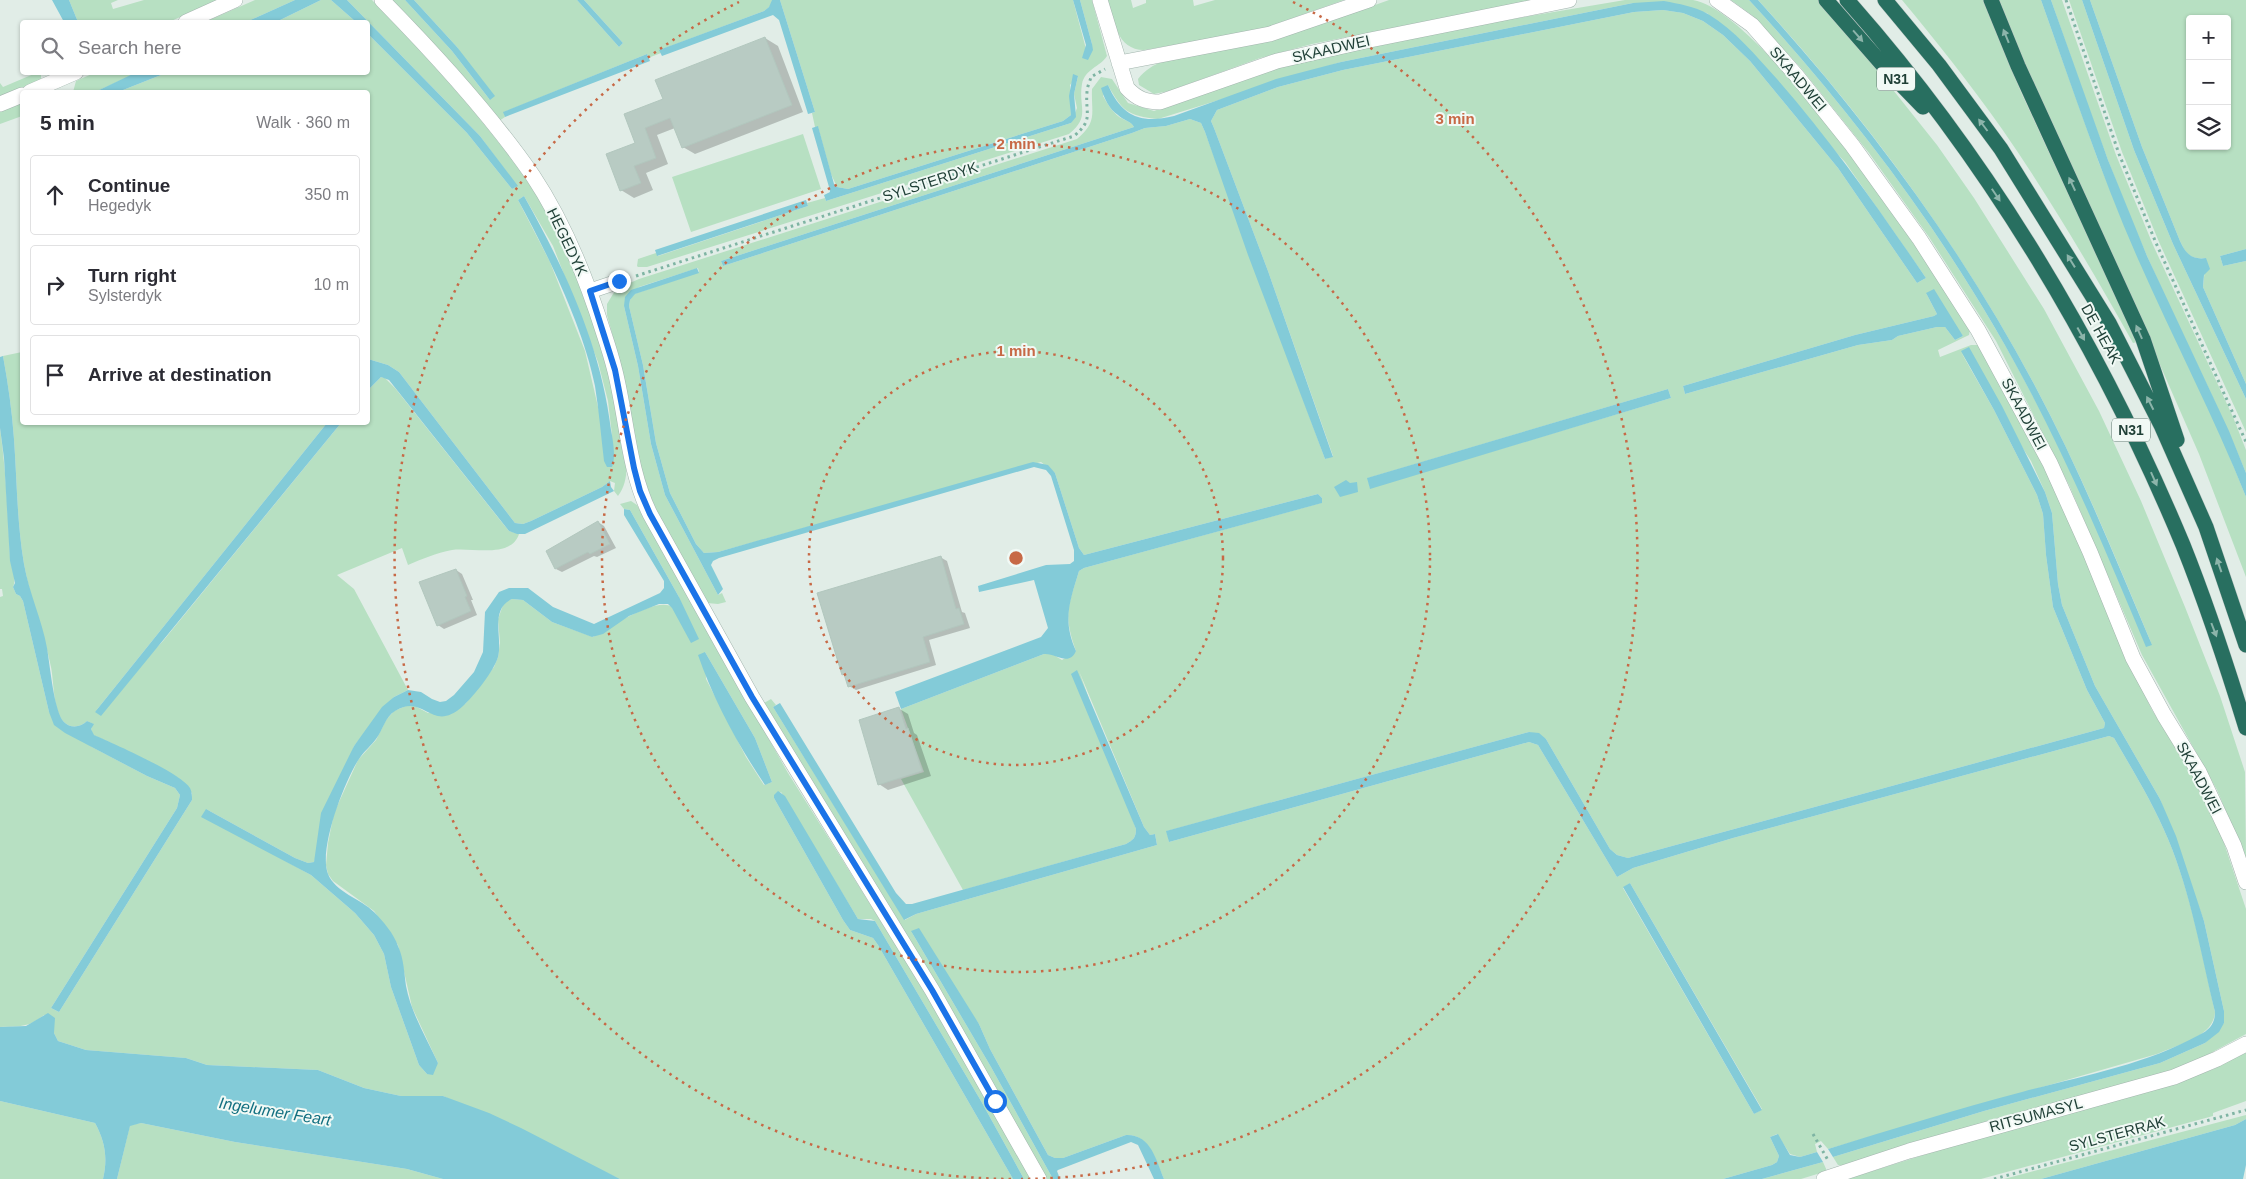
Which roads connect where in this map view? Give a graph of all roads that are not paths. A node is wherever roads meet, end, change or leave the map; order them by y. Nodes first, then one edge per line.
1 (234, 0) edge
2 (382, 0) edge
3 (1100, 0) edge
4 (1369, 0) edge
5 (1569, 0) edge
6 (1717, 0) edge
7 (1826, 0) edge
8 (1847, 0) edge
9 (1885, 0) edge
10 (1992, 0) edge
11 (190, 20) edge
12 (1119, 63) junction
13 (69, 75) edge
14 (35, 90) edge
15 (20, 96) edge
16 (0, 104) edge
17 (1969, 155) junction
18 (623, 280) road end
19 (590, 291) junction
20 (2206, 527) junction
21 (2246, 645) edge
22 (2246, 728) edge
23 (2246, 882) edge
24 (2246, 1044) edge
25 (1830, 1177) edge
26 (1039, 1179) edge

1 - 11 street
2 - 19 street, HEGEDYK
3 - 12 street
4 - 12 street
5 - 12 street, SKAADWEI
6 - 23 street, SKAADWEI
7 -> 17 highway, N31
8 - 17 highway, DE HEAK / N31
20 -> 9 highway, DE HEAK / N31
20 -> 10 highway, N31
13 - 14 street
15 - 16 street
17 -> 22 highway, DE HEAK / N31
18 - 19 street
19 - 26 street, HEGEDYK
21 -> 20 highway, DE HEAK / N31
24 - 25 street, RITSUMASYL

